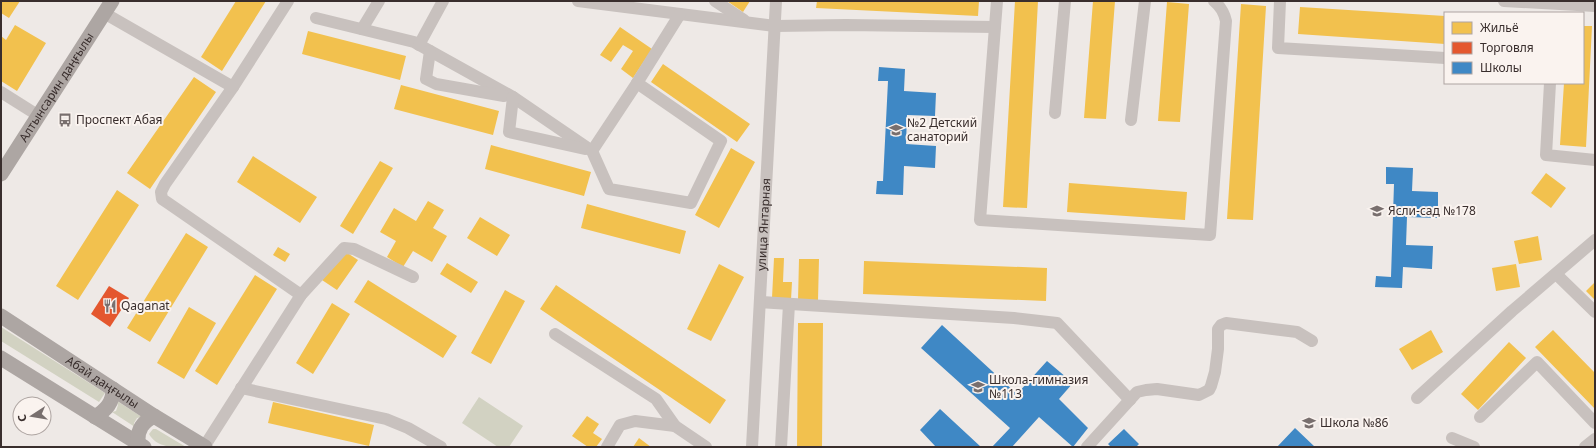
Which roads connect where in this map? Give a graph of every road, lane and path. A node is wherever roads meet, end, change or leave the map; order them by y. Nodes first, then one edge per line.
1 (288, 1) edge
2 (379, 1) edge
3 (443, 1) edge
4 (578, 1) edge
5 (715, 1) edge
6 (776, 1) edge
7 (997, 1) edge
8 (1065, 1) edge
9 (1145, 1) edge
10 (1214, 1) edge
11 (1280, 1) edge
12 (1504, 1) edge
13 (1595, 6) edge
14 (108, 7) edge
15 (680, 14) junction
16 (316, 18) dead end
17 (746, 21) junction
18 (774, 26) junction
19 (995, 28) junction
20 (362, 29) junction
21 (419, 45) junction
22 (430, 51) junction
23 (1444, 58) edge
24 (637, 83) junction
25 (1550, 84) edge
26 (233, 87) junction
27 (1, 92) edge
28 (513, 97) junction
29 (1055, 113) dead end
30 (39, 116) junction
31 (1131, 120) dead end
32 (592, 151) junction
33 (1595, 160) edge
34 (1, 174) edge
35 (1595, 240) edge
36 (1556, 274) junction
37 (412, 277) dead end
38 (301, 295) junction
39 (760, 302) junction
40 (789, 304) junction
41 (1595, 312) edge
42 (1, 316) edge
43 (555, 334) dead end
44 (1312, 341) dead end
45 (1, 358) edge
46 (241, 388) junction
47 (113, 389) junction
48 (1417, 398) dead end
49 (1130, 400) junction
50 (154, 416) junction
51 (1480, 417) dead end
52 (95, 418) junction
53 (1595, 422) edge
54 (675, 426) junction
55 (1452, 438) dead end
56 (1595, 439) edge
57 (141, 445) edge
58 (204, 447) edge
59 (441, 447) edge
60 (607, 447) edge
61 (706, 447) edge
62 (752, 447) edge
63 (781, 447) edge
64 (1087, 447) edge
65 (1474, 447) edge
66 (1585, 447) edge

1 - 26 street
2 - 20 street
3 - 21 street
4 - 15 street
5 - 17 street
6 - 18 street, улица Янтарная
7 - 19 street
8 - 29 street
9 - 31 street
10 - 19 street
11 - 23 street
12 - 13 street
14 - 26 street
14 - 30 main road, Алтынсарин даңғылы
15 - 17 street
15 - 24 street
16 - 20 street
17 - 18 street
18 - 19 street
18 - 39 street, улица Янтарная
20 - 21 street
21 - 22 street
22 - 28 street
22 - 28 street
24 - 32 street
24 - 32 street
25 - 33 street
26 - 38 street
27 - 30 street
28 - 32 street
28 - 32 street
30 - 34 main road, Алтынсарин даңғылы
35 - 36 street
36 - 41 street
36 - 48 street
37 - 38 street
38 - 46 street
39 - 40 street
39 - 62 street, улица Янтарная
40 - 49 street
40 - 63 street
42 - 47 main road, Абай даңғылы
43 - 54 street
44 - 49 street
45 - 52 main road
46 - 58 street
46 - 59 street
47 - 50 main road, Абай даңғылы
47 - 52 main road
49 - 64 street
50 - 57 main road
50 - 58 main road, Абай даңғылы
51 - 53 street
52 - 57 main road
54 - 60 street
54 - 61 street
55 - 65 street
56 - 66 street

